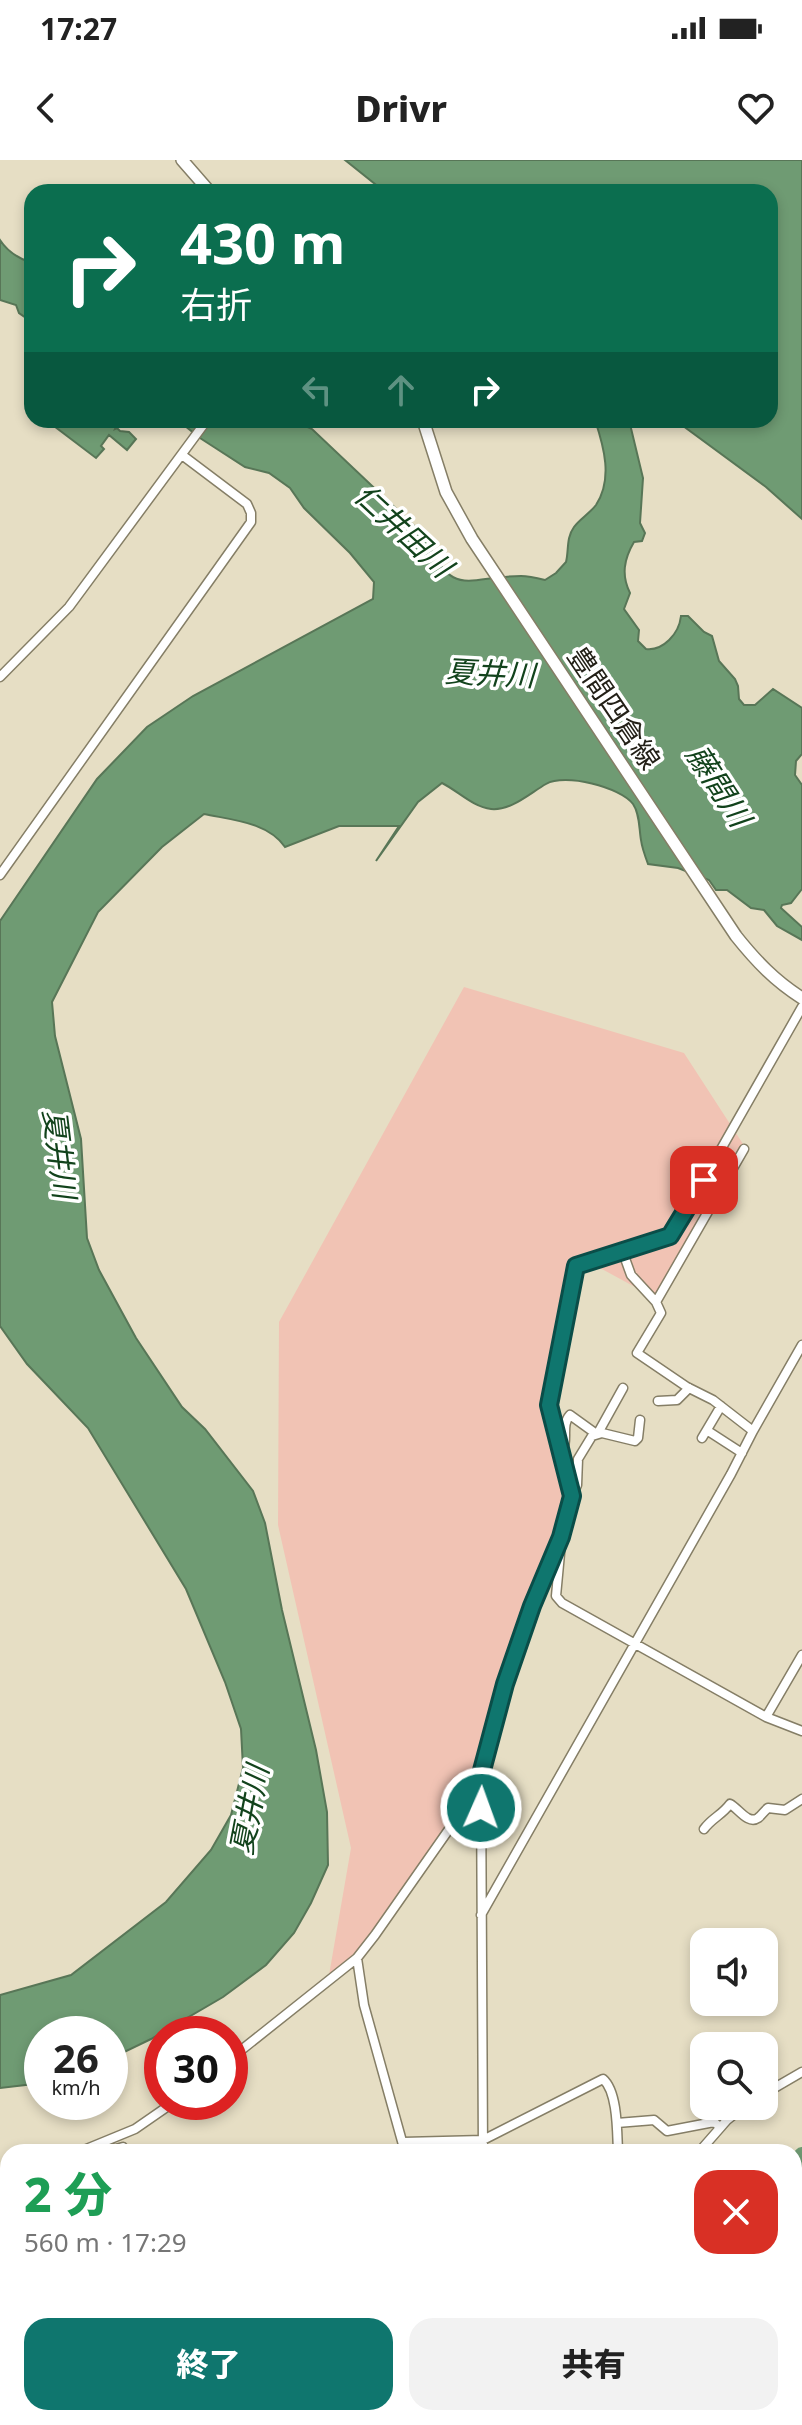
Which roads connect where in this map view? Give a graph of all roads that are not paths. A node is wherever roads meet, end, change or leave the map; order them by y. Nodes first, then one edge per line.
1 (182, 160) edge
2 (203, 184) edge
3 (201, 428) edge
4 (426, 428) edge
5 (182, 455) junction
6 (0, 677) edge
7 (0, 875) edge
8 (802, 998) edge
9 (802, 1007) edge
10 (744, 1149) dead end
11 (622, 1250) junction
12 (656, 1302) junction
13 (802, 1345) edge
14 (623, 1388) dead end
15 (689, 1388) junction
16 (658, 1401) dead end
17 (721, 1406) junction
18 (640, 1420) dead end
19 (708, 1431) junction
20 (753, 1431) junction
21 (596, 1433) junction
22 (702, 1438) dead end
23 (562, 1450) junction
24 (742, 1453) junction
25 (572, 1496) junction
26 (561, 1537) junction
27 (634, 1644) junction
28 (802, 1655) edge
29 (766, 1717) junction
30 (802, 1731) edge
31 (481, 1774) junction
32 (799, 1796) edge
33 (704, 1829) dead end
34 (481, 1915) junction
35 (357, 1958) junction
36 (248, 2045) edge
37 (802, 2072) edge
38 (778, 2086) edge
39 (148, 2120) edge
40 (714, 2120) edge
41 (724, 2120) edge
42 (617, 2123) junction
43 (717, 2125) junction
44 (483, 2140) junction
45 (403, 2142) joint
46 (99, 2144) edge
47 (483, 2144) edge
48 (618, 2144) edge
49 (704, 2144) edge

1 - 2 main road
3 - 5 street
4 - 8 main road, 豊間四倉線
5 - 6 street
5 - 7 street
9 - 11 street
10 - 12 street
11 - 12 street
11 - 23 street
12 - 15 street
13 - 20 street
14 - 21 street
15 - 16 street
15 - 17 street
17 - 19 street
17 - 20 street
18 - 21 street
19 - 22 street
19 - 24 street
20 - 24 street
21 - 23 street
21 - 25 street
23 - 25 street
24 - 27 street
25 - 26 street
26 - 27 street
26 - 31 street
27 - 29 street
27 - 34 street
28 - 29 street
29 - 30 street
31 - 34 street
31 - 35 street
32 - 33 street
34 - 44 street
35 - 36 street
35 - 45 street
37 - 38 street
39 - 46 street
40 - 43 street
41 - 43 street
42 - 43 street
42 - 44 street
42 - 48 street
43 - 49 street
44 - 45 street
44 - 47 street

